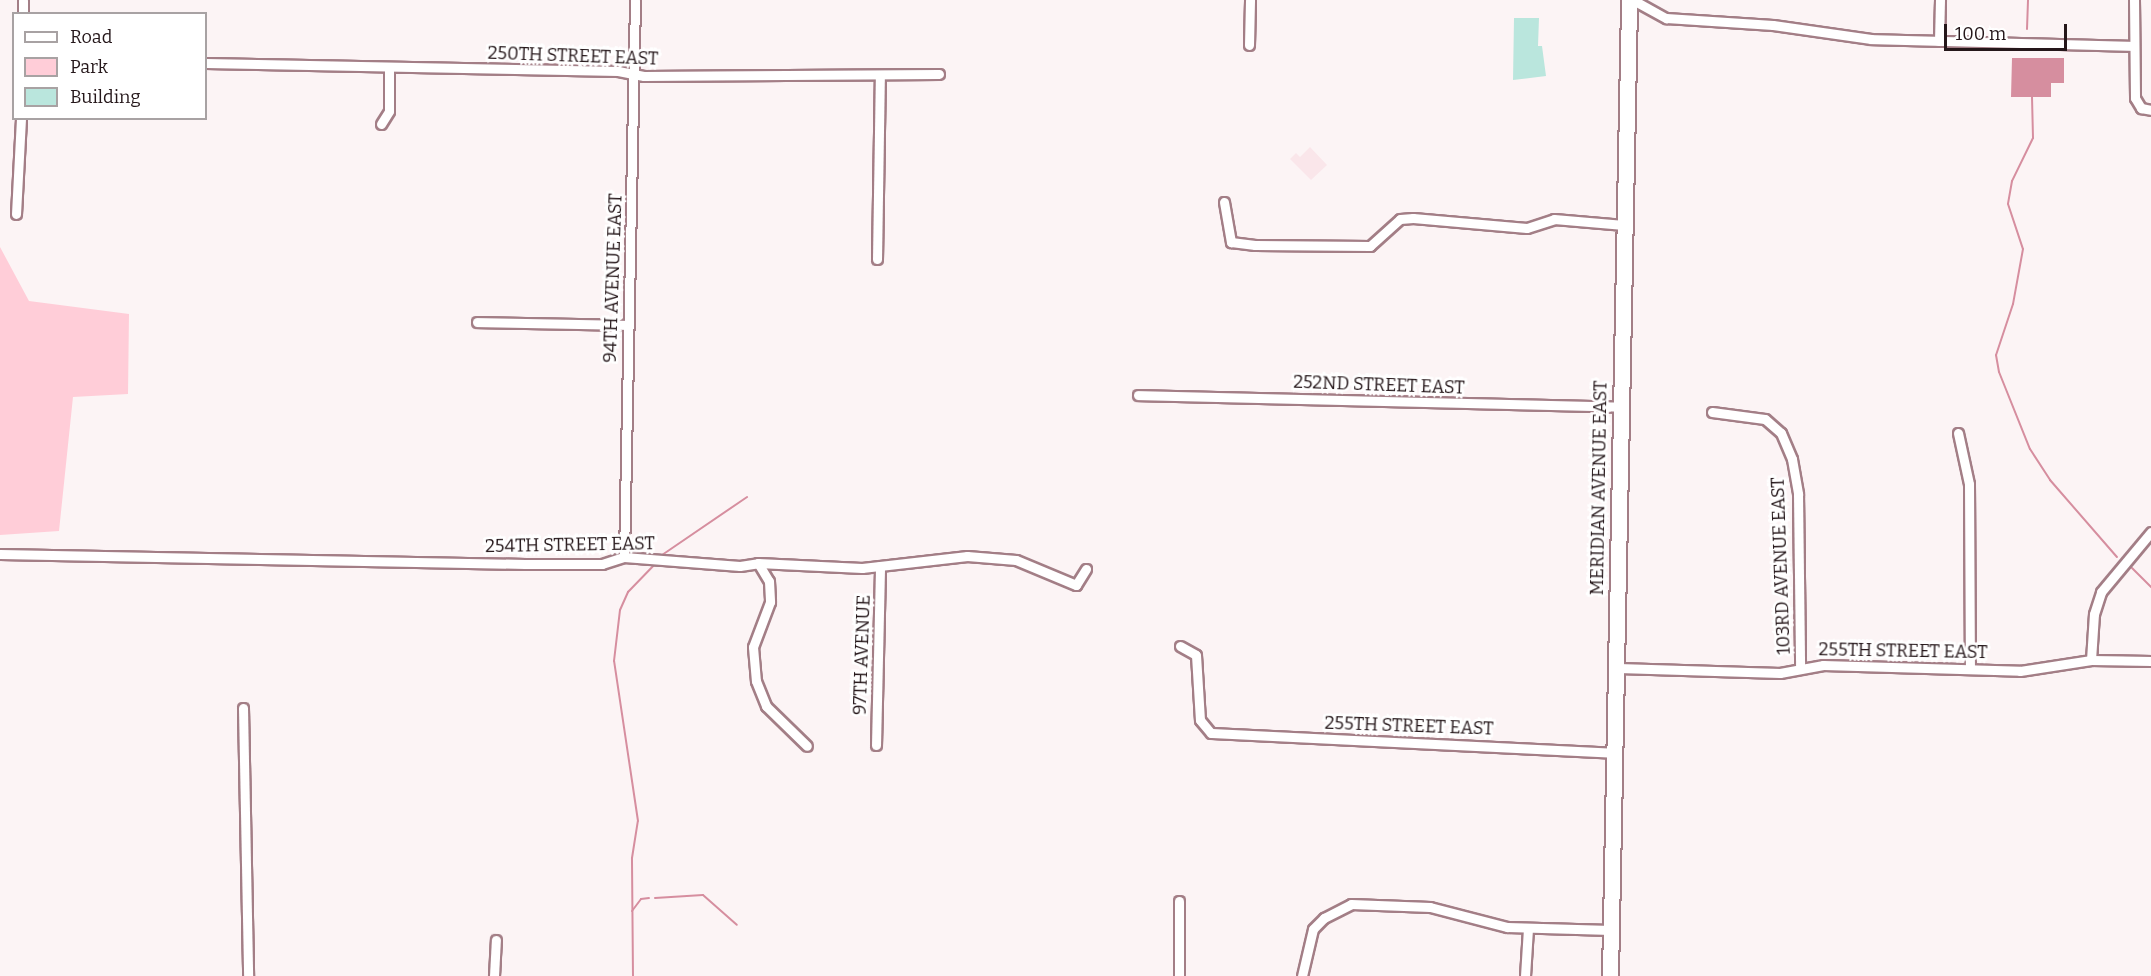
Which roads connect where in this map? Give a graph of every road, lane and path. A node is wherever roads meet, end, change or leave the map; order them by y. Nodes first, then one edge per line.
1 (635, 0) edge
2 (1250, 0) edge
3 (1631, 0) edge
4 (1940, 0) edge
5 (2134, 0) edge
6 (1939, 41) junction
7 (1249, 45) dead end
8 (2132, 46) junction
9 (207, 63) edge
10 (389, 68) junction
11 (634, 73) junction
12 (939, 74) dead end
13 (880, 76) junction
14 (2146, 109) edge
15 (21, 120) edge
16 (381, 124) dead end
17 (1224, 202) dead end
18 (16, 214) dead end
19 (1624, 225) junction
20 (877, 259) dead end
21 (477, 322) dead end
22 (627, 324) junction
23 (1138, 395) dead end
24 (1619, 408) junction
25 (1712, 412) dead end
26 (1958, 432) dead end
27 (2151, 532) edge
28 (0, 554) edge
29 (624, 557) junction
30 (758, 562) junction
31 (880, 567) junction
32 (1086, 568) dead end
33 (1180, 646) dead end
34 (2091, 660) junction
35 (2151, 661) edge
36 (1618, 668) junction
37 (1800, 668) junction
38 (1970, 668) junction
39 (243, 708) dead end
40 (876, 745) dead end
41 (807, 746) dead end
42 (1614, 753) junction
43 (1179, 901) dead end
44 (1528, 928) junction
45 (1611, 930) junction
46 (496, 940) dead end
47 (248, 976) edge
48 (494, 976) edge
49 (1179, 976) edge
50 (1302, 976) edge
51 (1525, 976) edge
52 (1610, 976) edge

1 - 11 street, 94TH AVENUE EAST
2 - 7 street
3 - 6 street
3 - 19 main road, MERIDIAN AVENUE EAST
4 - 6 street
5 - 8 street
6 - 8 street
8 - 14 street
9 - 10 street, 250TH STREET EAST
10 - 11 street, 250TH STREET EAST
10 - 16 street
11 - 13 street, 250TH STREET EAST
11 - 22 street, 94TH AVENUE EAST
12 - 13 street, 250TH STREET EAST
13 - 20 street
15 - 18 street
17 - 19 street
19 - 24 main road, MERIDIAN AVENUE EAST
21 - 22 street
22 - 29 street, 94TH AVENUE EAST
23 - 24 street, 252ND STREET EAST
24 - 36 main road, MERIDIAN AVENUE EAST
25 - 37 street, 103RD AVENUE EAST
26 - 38 street
27 - 34 street
28 - 29 street, 254TH STREET EAST
29 - 30 street, 254TH STREET EAST
30 - 31 street, 254TH STREET EAST
30 - 41 street
31 - 32 street, 254TH STREET EAST
31 - 40 street, 97TH AVENUE
33 - 42 street, 255TH STREET EAST
34 - 35 street, 255TH STREET EAST
34 - 38 street, 255TH STREET EAST
36 - 37 street, 255TH STREET EAST
36 - 42 main road, MERIDIAN AVENUE EAST
37 - 38 street, 255TH STREET EAST
39 - 47 street
42 - 45 main road, MERIDIAN AVENUE EAST
43 - 49 street
44 - 45 street
44 - 50 street
44 - 51 street
45 - 52 main road, MERIDIAN AVENUE EAST
46 - 48 street

